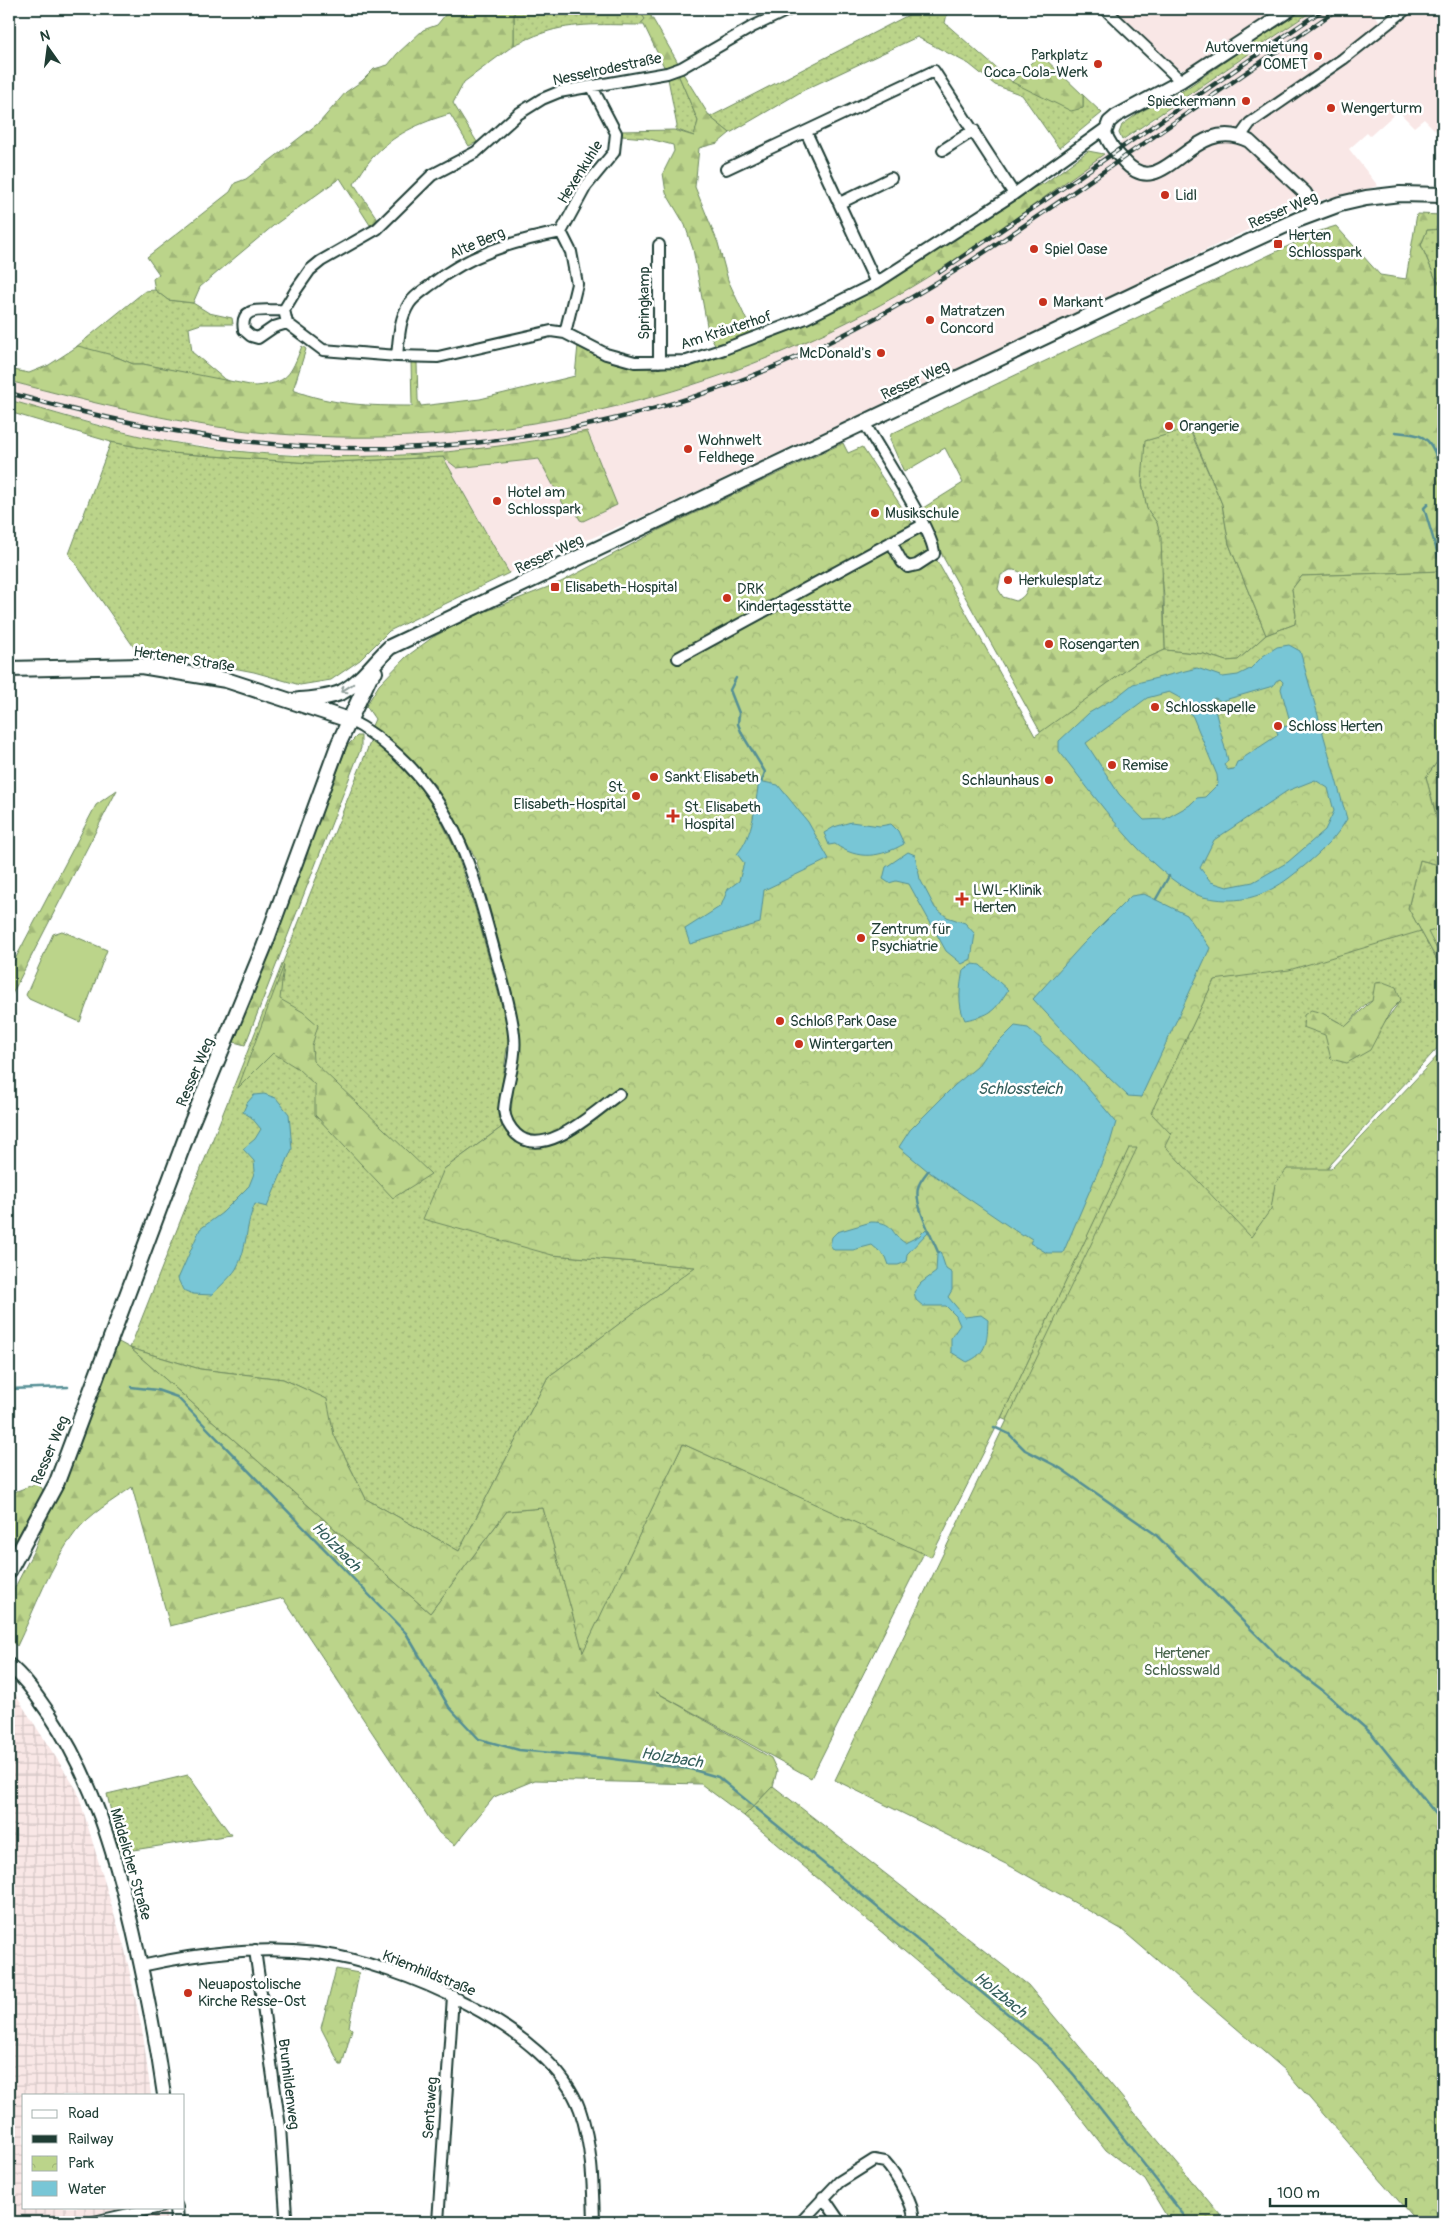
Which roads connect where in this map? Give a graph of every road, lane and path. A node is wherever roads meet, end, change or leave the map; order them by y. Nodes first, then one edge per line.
1 (790, 9) edge
2 (1105, 9) edge
3 (1291, 9) edge
4 (1406, 9) edge
5 (1181, 80) junction
6 (592, 87) junction
7 (1106, 128) junction
8 (974, 130) junction
9 (806, 132) junction
10 (1240, 137) junction
11 (943, 150) dead end
12 (726, 170) dead end
13 (891, 178) dead end
14 (1014, 194) junction
15 (1443, 195) edge
16 (840, 203) junction
17 (1316, 212) junction
18 (562, 232) junction
19 (659, 245) dead end
20 (876, 284) junction
21 (284, 310) junction
22 (288, 323) junction
23 (565, 333) junction
24 (398, 356) junction
25 (659, 362) junction
26 (864, 422) junction
27 (923, 525) junction
28 (891, 542) junction
29 (412, 638) junction
30 (678, 658) dead end
31 (9, 669) edge
32 (292, 701) junction
33 (349, 720) junction
34 (619, 1094) dead end
35 (9, 1571) edge
36 (9, 1665) edge
37 (255, 1950) junction
38 (141, 1966) junction
39 (453, 1996) junction
40 (164, 2094) edge
41 (823, 2198) junction
42 (156, 2208) edge
43 (176, 2208) edge
44 (94, 2222) edge
45 (176, 2222) edge
46 (289, 2222) edge
47 (438, 2222) edge
48 (594, 2222) edge
49 (801, 2222) edge
50 (840, 2222) edge
51 (913, 2222) edge

1 - 6 street, Nesselrodestraße
2 - 5 street
3 - 5 street
4 - 10 street
5 - 7 street
6 - 18 street, Hexenkuhle
6 - 21 street, Nesselrodestraße
7 - 10 street
7 - 14 street, Am Kräuterhof
8 - 9 street
8 - 11 street
8 - 14 street
9 - 12 street
9 - 16 street
10 - 17 street
13 - 16 street
14 - 20 street, Am Kräuterhof
15 - 17 main road, Resser Weg
16 - 20 street
17 - 26 main road, Resser Weg
18 - 23 street
18 - 24 street, Alte Berg
19 - 25 street, Springkamp
20 - 25 street, Am Kräuterhof
21 - 22 street
21 - 22 street
22 - 24 street, Am Kräuterhof
23 - 24 street, Am Kräuterhof
23 - 25 street, Am Kräuterhof
26 - 27 street
26 - 29 main road, Resser Weg
27 - 28 street
27 - 28 street
28 - 30 street
29 -> 32 main road, Resser Weg
29 - 33 main road, Resser Weg
31 - 32 main road, Hertener Straße
32 - 33 main road, Hertener Straße
33 - 34 street
33 - 35 main road, Resser Weg
36 - 38 street, Middelicher Straße
37 - 38 street, Kriemhildstraße
37 - 39 street, Kriemhildstraße
37 - 46 street, Brunhildenweg
38 - 40 street, Middelicher Straße
39 - 47 street, Sentaweg
39 - 48 street, Kriemhildstraße
41 - 49 street
41 - 50 street
41 - 51 street
42 - 44 street
43 - 45 street

